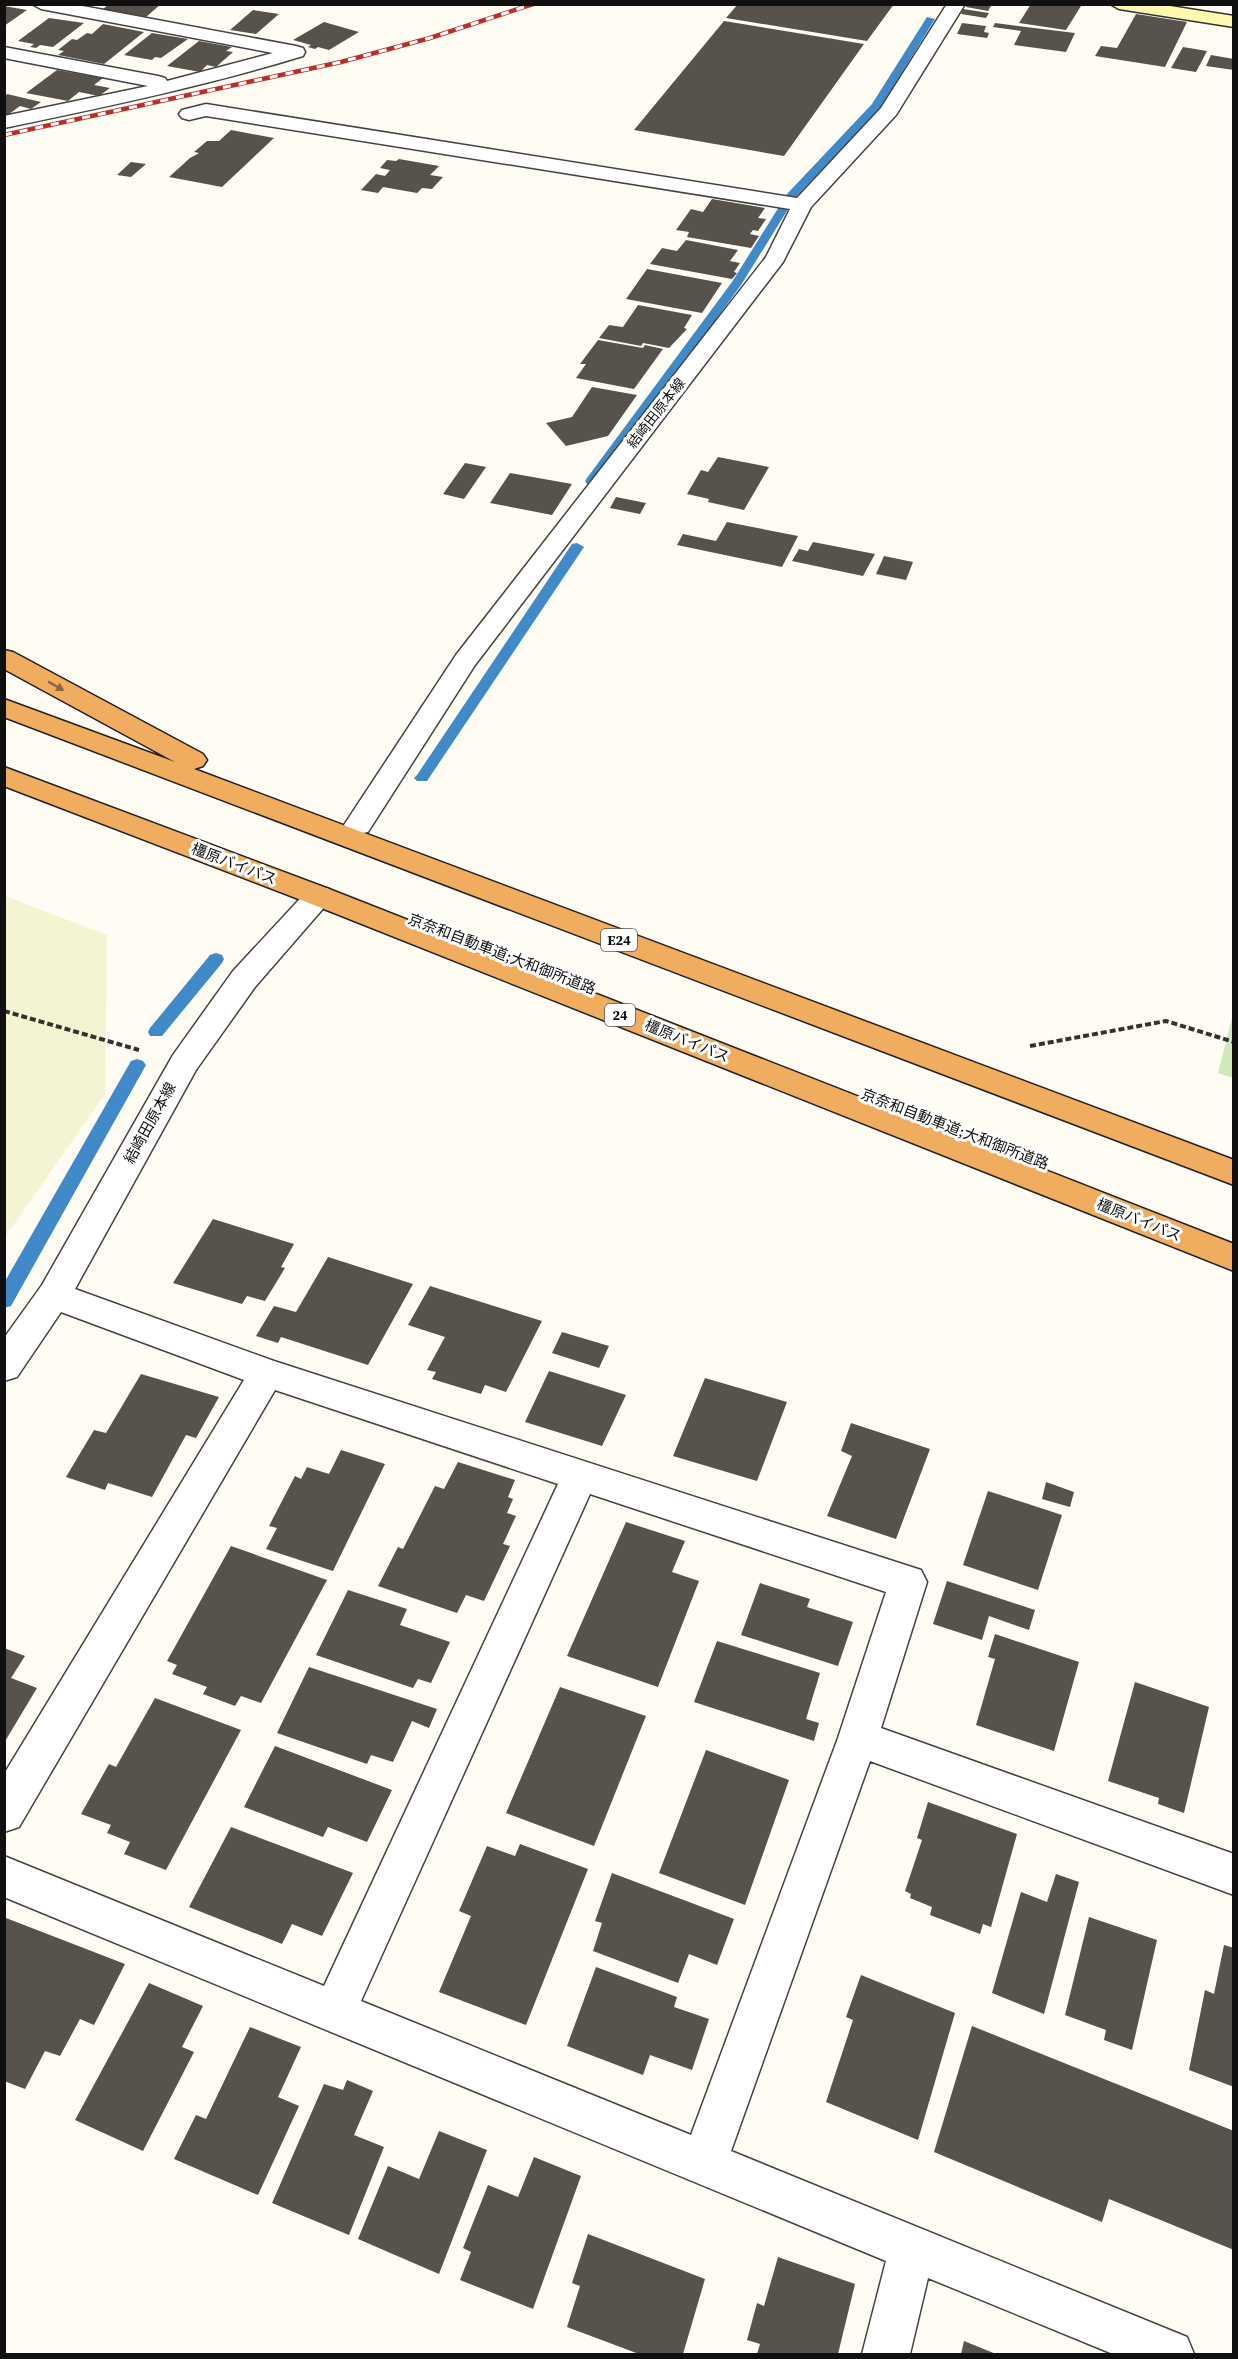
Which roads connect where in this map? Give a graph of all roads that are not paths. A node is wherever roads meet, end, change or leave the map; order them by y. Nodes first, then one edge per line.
1 (40, 4) edge
2 (956, 4) edge
3 (1119, 4) edge
4 (1233, 22) edge
5 (4, 52) edge
6 (171, 85) junction
7 (189, 114) dead end
8 (4, 122) edge
9 (791, 203) junction
10 (4, 658) edge
11 (4, 692) edge
12 (4, 707) edge
13 (4, 761) edge
14 (205, 767) junction
15 (4, 776) edge
16 (4, 795) edge
17 (126, 823) junction
18 (358, 825) junction
19 (319, 896) junction
20 (1233, 1154) edge
21 (1233, 1173) edge
22 (1233, 1238) edge
23 (1233, 1258) edge
24 (54, 1295) junction
25 (4, 1367) edge
26 (267, 1373) junction
27 (581, 1474) junction
28 (858, 1738) junction
29 (4, 1813) edge
30 (1233, 1875) edge
31 (4, 1876) edge
32 (334, 2012) junction
33 (704, 2163) junction
34 (912, 2250) junction
35 (886, 2355) edge
36 (1170, 2355) edge

1 - 6 street
2 - 9 street, 結崎田原本線
3 - 4 main road
5 - 6 street
6 - 8 street
7 - 9 street
9 - 18 street, 結崎田原本線
10 -> 14 highway
11 - 14 highway
12 - 21 highway, E24
13 - 22 highway, 京奈和自動車道;大和御所道路
14 - 18 highway
15 - 17 highway, 橿原バイパス / 24
16 - 17 highway
17 - 19 highway, 橿原バイパス / 24
18 - 20 highway
19 - 23 highway, 橿原バイパス / 24
19 - 24 street, 結崎田原本線
24 - 25 street, 結崎田原本線
24 - 26 street
26 - 27 street
26 - 29 street
27 - 28 street
27 - 32 street
28 - 30 street
28 - 33 street
31 - 32 street
32 - 33 street
33 - 34 street
34 - 35 street
34 - 36 street

